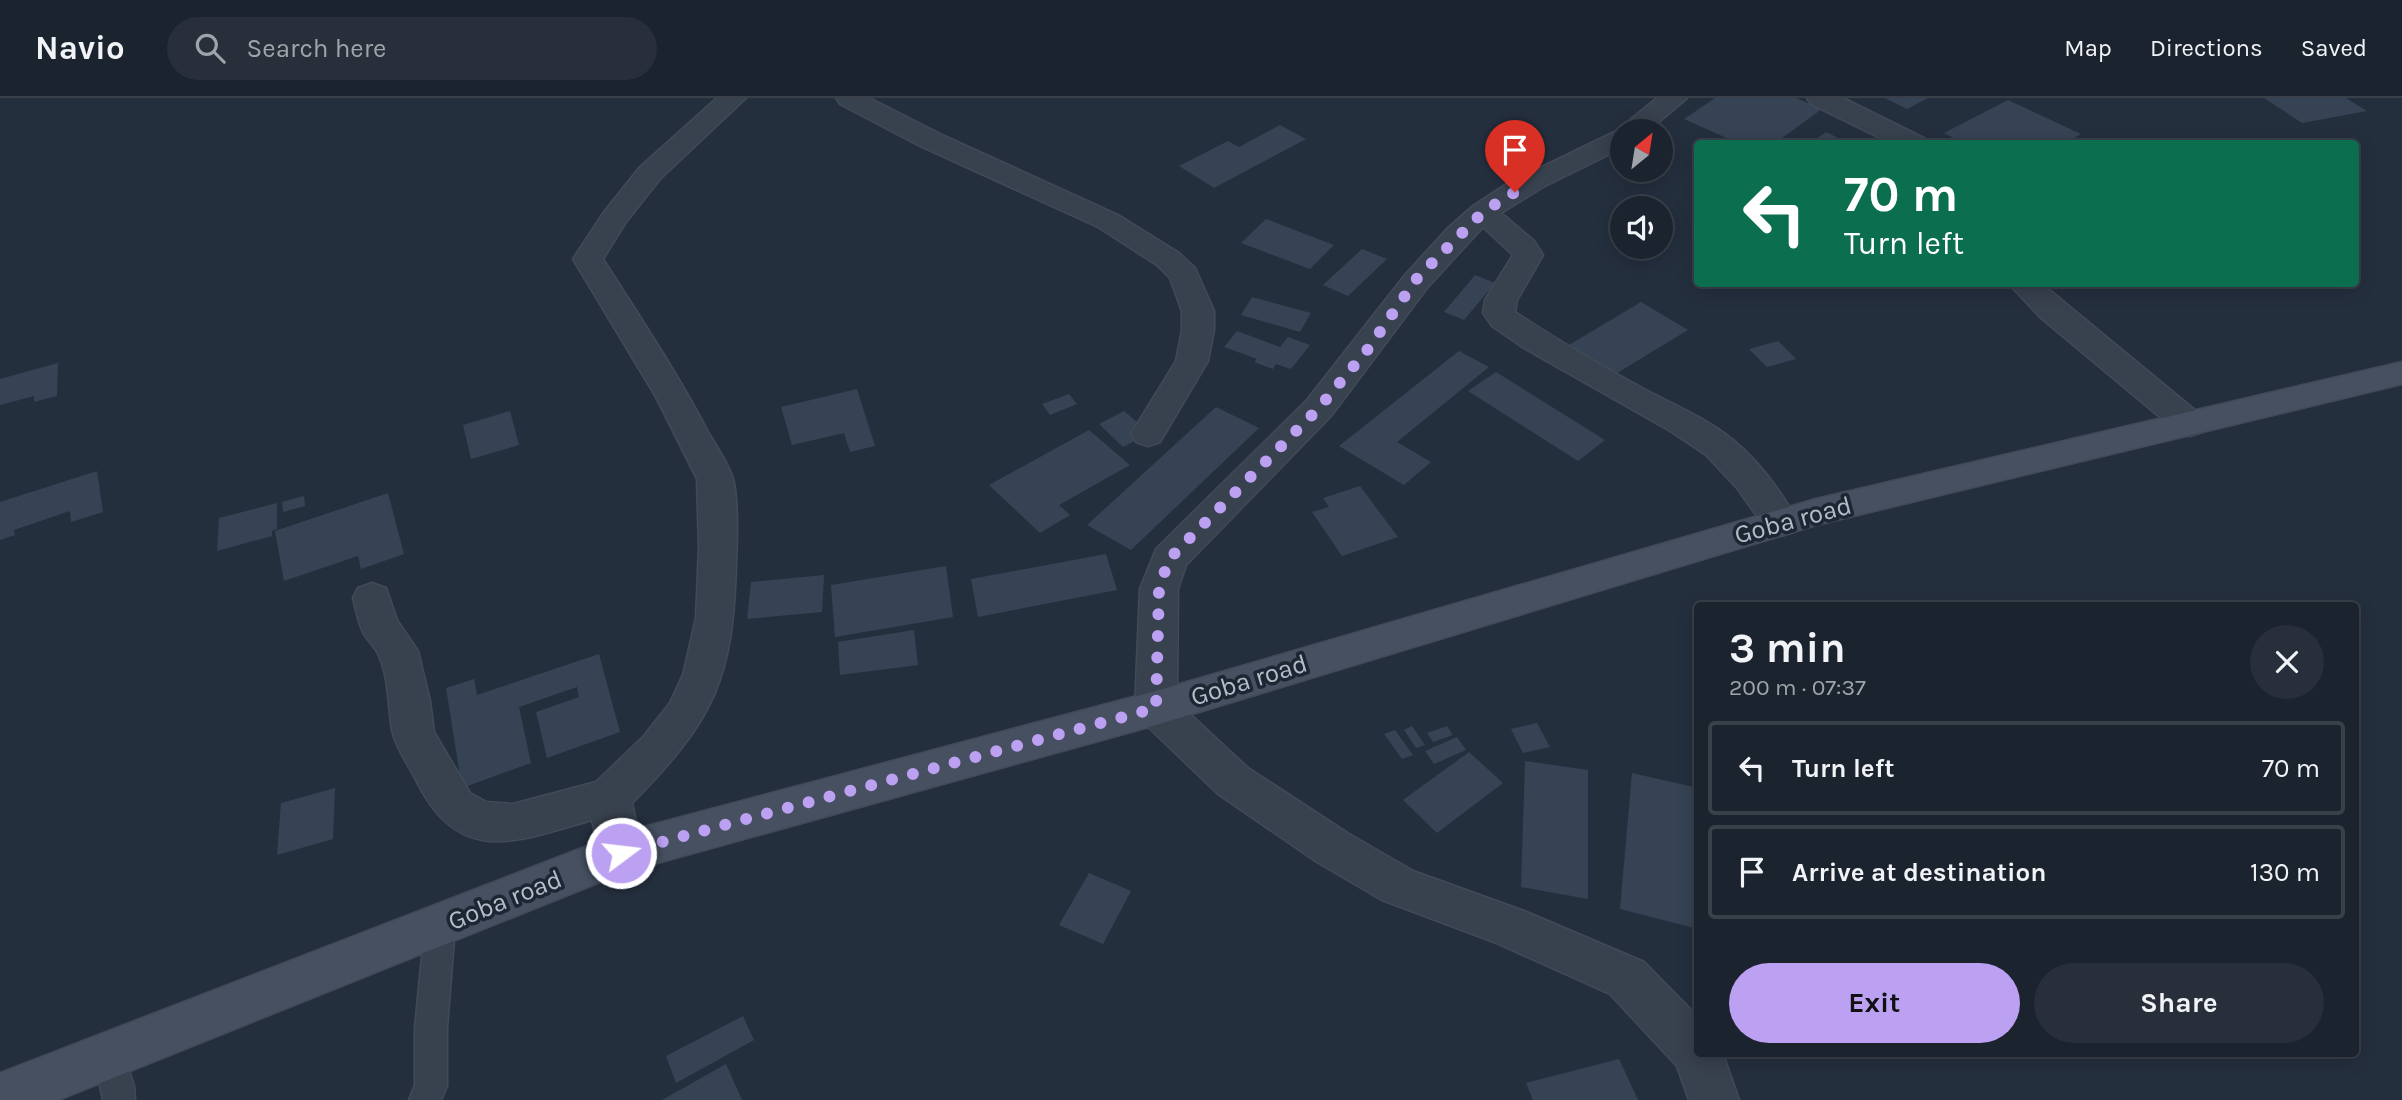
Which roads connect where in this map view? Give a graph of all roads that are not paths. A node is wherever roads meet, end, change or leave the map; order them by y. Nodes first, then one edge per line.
1 (733, 98) edge
2 (849, 98) edge
3 (1674, 98) edge
4 (1820, 98) edge
5 (1647, 119) edge
6 (1906, 140) edge
7 (1610, 143) edge
8 (1483, 212) junction
9 (2027, 287) edge
10 (2402, 373) edge
11 (2190, 424) junction
12 (1148, 434) dead end
13 (1781, 523) junction
14 (372, 598) dead end
15 (1156, 708) junction
16 (609, 797) junction
17 (621, 853) junction
18 (440, 926) junction
19 (1694, 1049) edge
20 (109, 1054) junction
21 (1699, 1057) edge
22 (0, 1098) edge
23 (119, 1100) edge
24 (425, 1100) edge
25 (1714, 1100) edge

1 - 16 street
2 - 12 street
3 - 5 street
4 - 6 street
7 - 8 street
8 - 13 street
8 - 15 street
9 - 11 street
10 - 11 main road, Goba road
11 - 13 main road, Goba road
13 - 15 main road, Goba road
14 - 16 street
15 - 17 main road, Goba road
15 - 19 street
16 - 17 street
17 - 18 main road, Goba road
18 - 20 main road, Goba road
18 - 24 lane
20 - 22 main road, Goba road
20 - 23 lane
21 - 25 street

